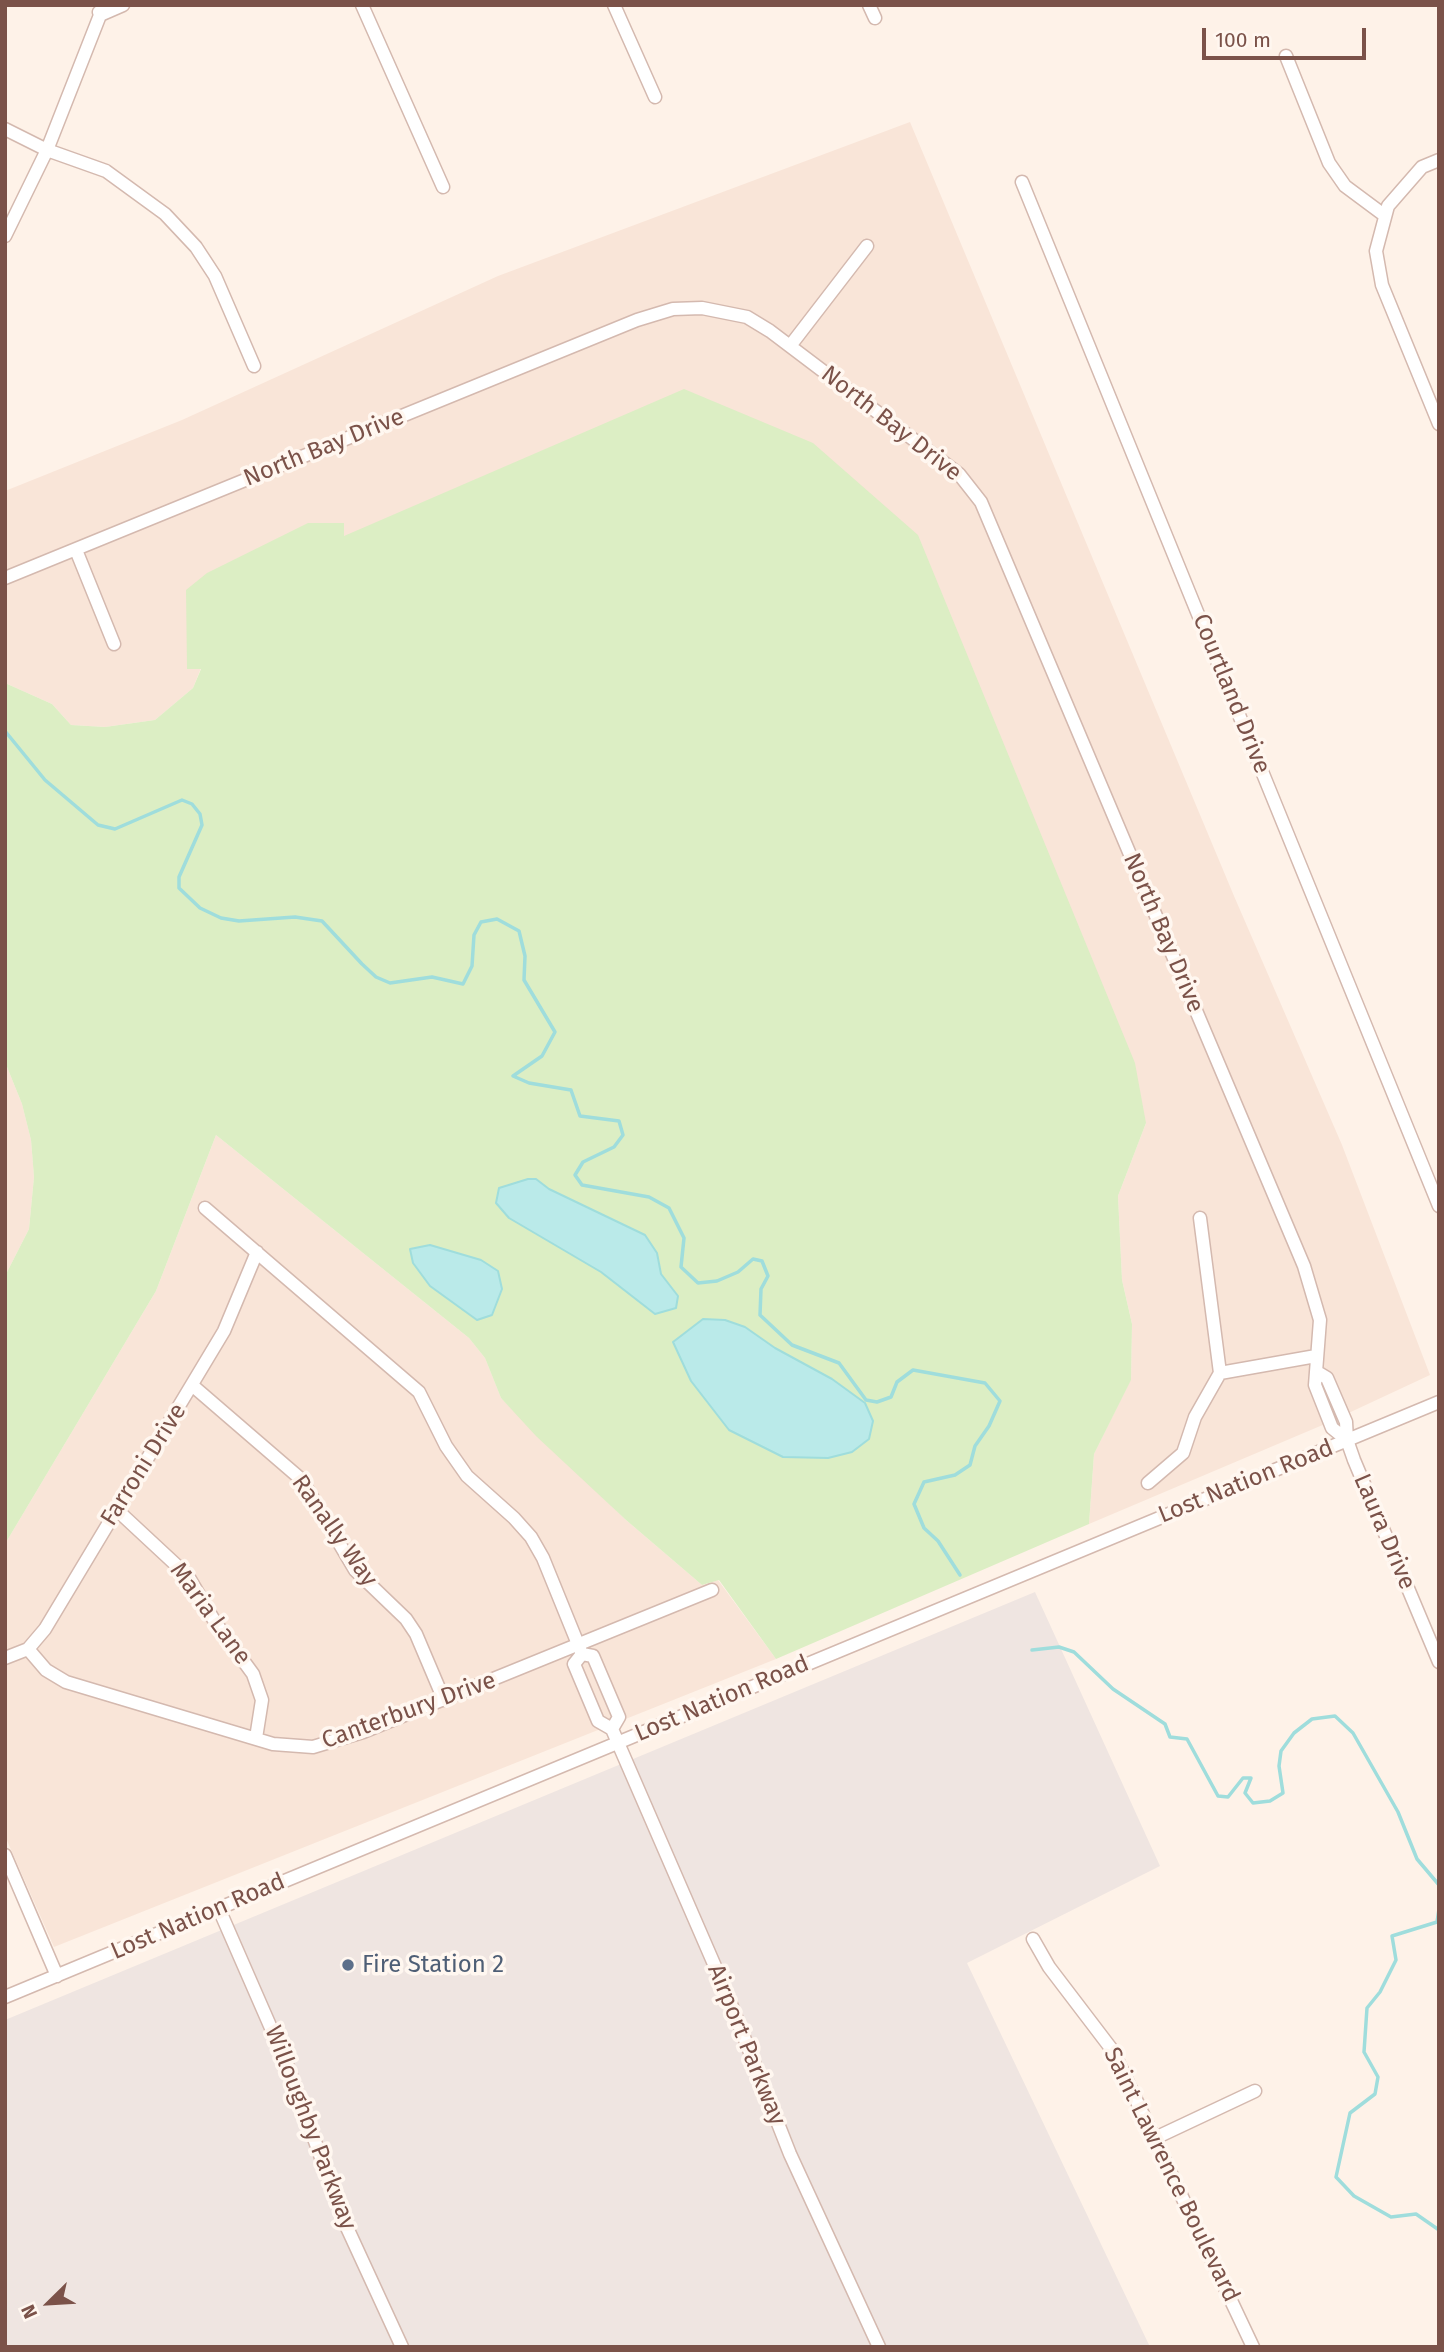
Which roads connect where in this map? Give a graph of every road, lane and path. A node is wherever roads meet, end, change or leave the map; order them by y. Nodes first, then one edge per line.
1 (123, 5) edge
2 (362, 5) edge
3 (614, 5) edge
4 (869, 5) edge
5 (100, 8) edge
6 (875, 18) dead end
7 (1286, 56) dead end
8 (655, 97) dead end
9 (5, 129) edge
10 (47, 150) junction
11 (1439, 160) edge
12 (1022, 182) dead end
13 (443, 187) dead end
14 (1384, 215) junction
15 (5, 236) edge
16 (867, 246) dead end
17 (790, 346) junction
18 (254, 366) dead end
19 (1439, 424) edge
20 (76, 550) junction
21 (5, 578) edge
22 (114, 644) dead end
23 (1439, 1206) edge
24 (205, 1208) dead end
25 (1200, 1218) dead end
26 (257, 1252) junction
27 (1316, 1356) junction
28 (1220, 1373) junction
29 (193, 1386) junction
30 (1439, 1402) edge
31 (1347, 1440) junction
32 (1148, 1483) dead end
33 (117, 1510) junction
34 (712, 1590) dead end
35 (28, 1649) junction
36 (580, 1649) junction
37 (5, 1658) edge
38 (1439, 1662) edge
39 (444, 1700) junction
40 (612, 1729) junction
41 (256, 1738) junction
42 (618, 1742) junction
43 (5, 1855) edge
44 (219, 1909) junction
45 (1032, 1939) dead end
46 (57, 1976) junction
47 (5, 1997) edge
48 (1255, 2091) dead end
49 (1153, 2138) junction
50 (402, 2347) edge
51 (879, 2347) edge
52 (1253, 2347) edge

1 - 5 street
2 - 13 street
3 - 8 street
4 - 6 street
5 - 10 street
7 - 14 street
9 - 10 street
10 - 15 street
10 - 18 street
11 - 14 street
12 - 23 street, Courtland Drive
14 - 19 street
16 - 17 street
17 - 20 street, North Bay Drive
17 - 27 street, North Bay Drive
20 - 21 street, North Bay Drive
20 - 22 street
24 - 26 street
25 - 28 street
26 - 29 street, Farroni Drive
26 - 36 street
27 - 28 street
27 - 31 street, North Bay Drive
28 - 32 street
29 - 33 street, Farroni Drive
29 - 39 street, Ranally Way
30 - 31 street, Lost Nation Road
31 - 38 street, Laura Drive
31 - 42 street, Lost Nation Road
33 - 35 street, Farroni Drive
33 - 41 street, Maria Lane
34 - 36 street, Canterbury Drive
35 - 37 street
35 - 41 street, Canterbury Drive
36 - 39 street, Canterbury Drive
36 - 40 street
36 - 40 street
39 - 41 street, Canterbury Drive
40 - 42 street, Airport Parkway
42 - 44 street, Lost Nation Road
42 - 51 street, Airport Parkway
43 - 46 street
44 - 46 street, Lost Nation Road
44 - 50 street, Willoughby Parkway
45 - 49 street, Saint Lawrence Boulevard
46 - 47 street, Lost Nation Road
48 - 49 street
49 - 52 street, Saint Lawrence Boulevard

